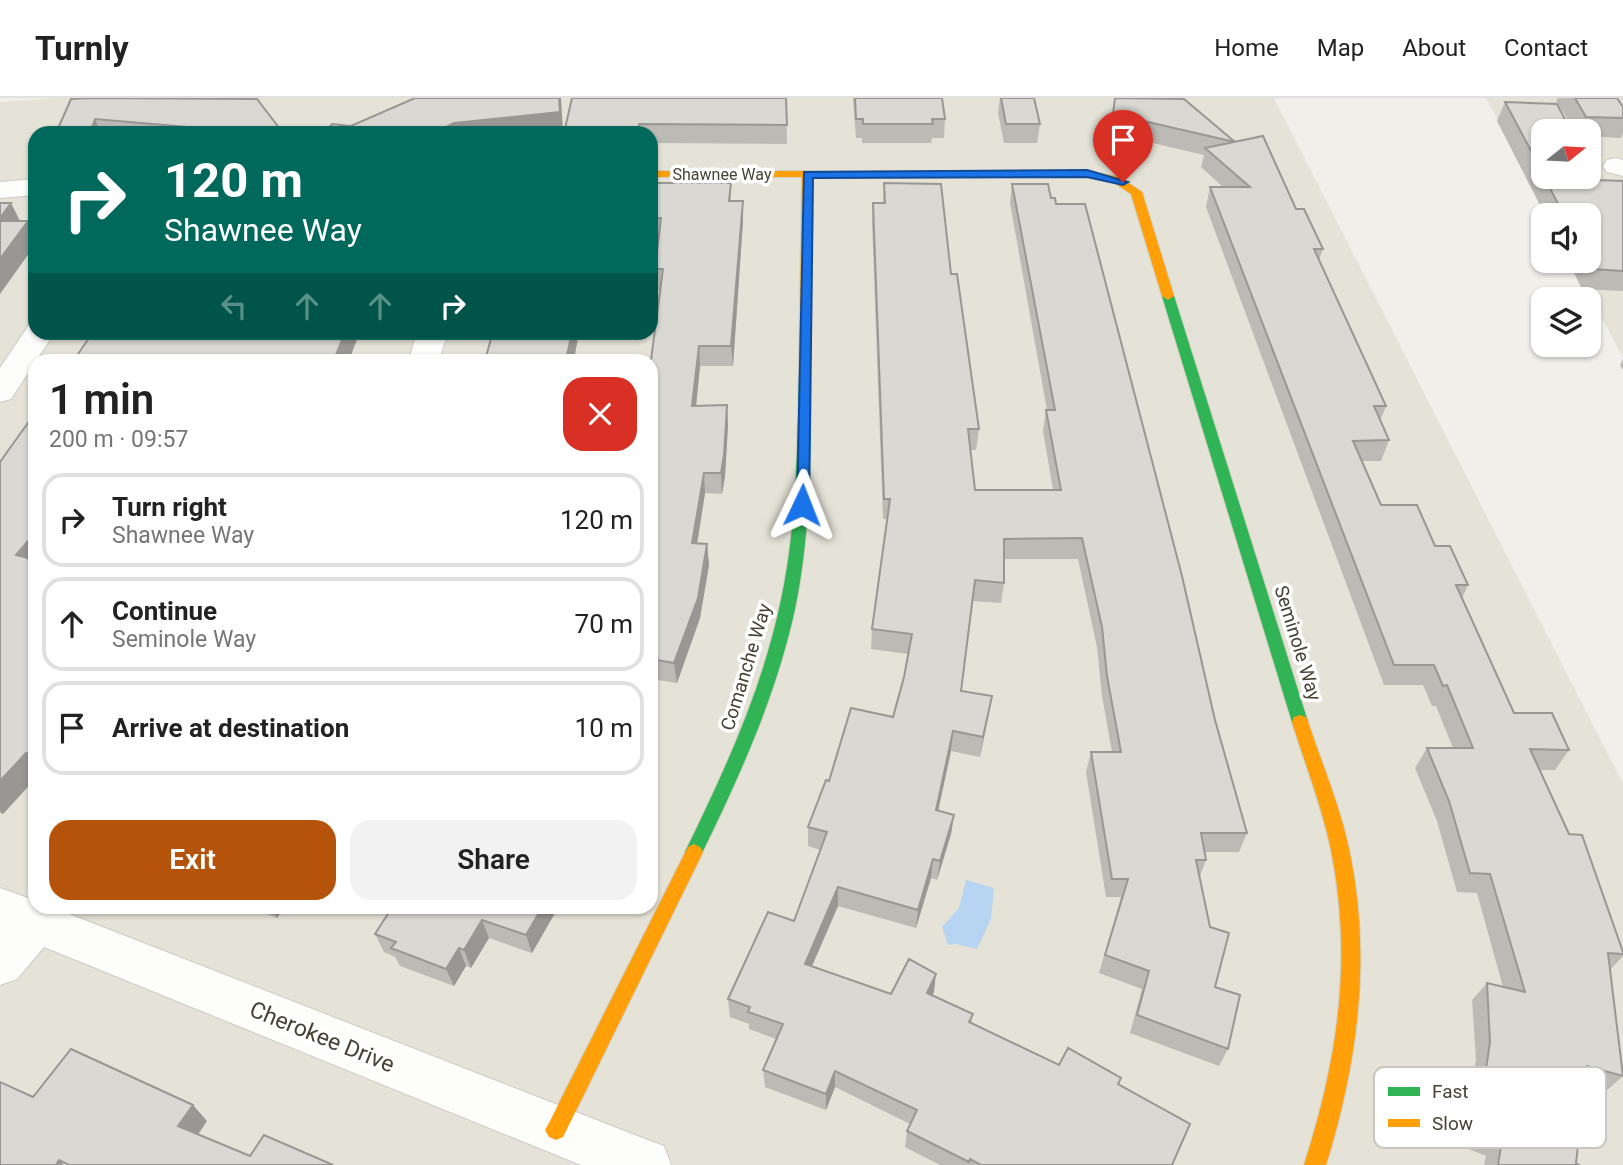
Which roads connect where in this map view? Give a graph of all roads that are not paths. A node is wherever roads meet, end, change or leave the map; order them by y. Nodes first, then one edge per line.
1 (658, 174) edge
2 (807, 174) junction
3 (1087, 174) joint
4 (28, 188) edge
5 (0, 190) edge
6 (35, 340) edge
7 (0, 392) edge
8 (28, 914) edge
9 (34, 914) edge
10 (0, 964) edge
11 (556, 1130) junction
12 (645, 1165) edge
13 (1315, 1165) edge

1 - 2 street, Shawnee Way
2 - 3 street, Shawnee Way
2 - 11 street, Comanche Way
3 - 13 street, Seminole Way
4 - 5 street
6 - 7 street
8 - 10 street
9 - 11 street, Cherokee Drive
11 - 12 street, Cherokee Drive

